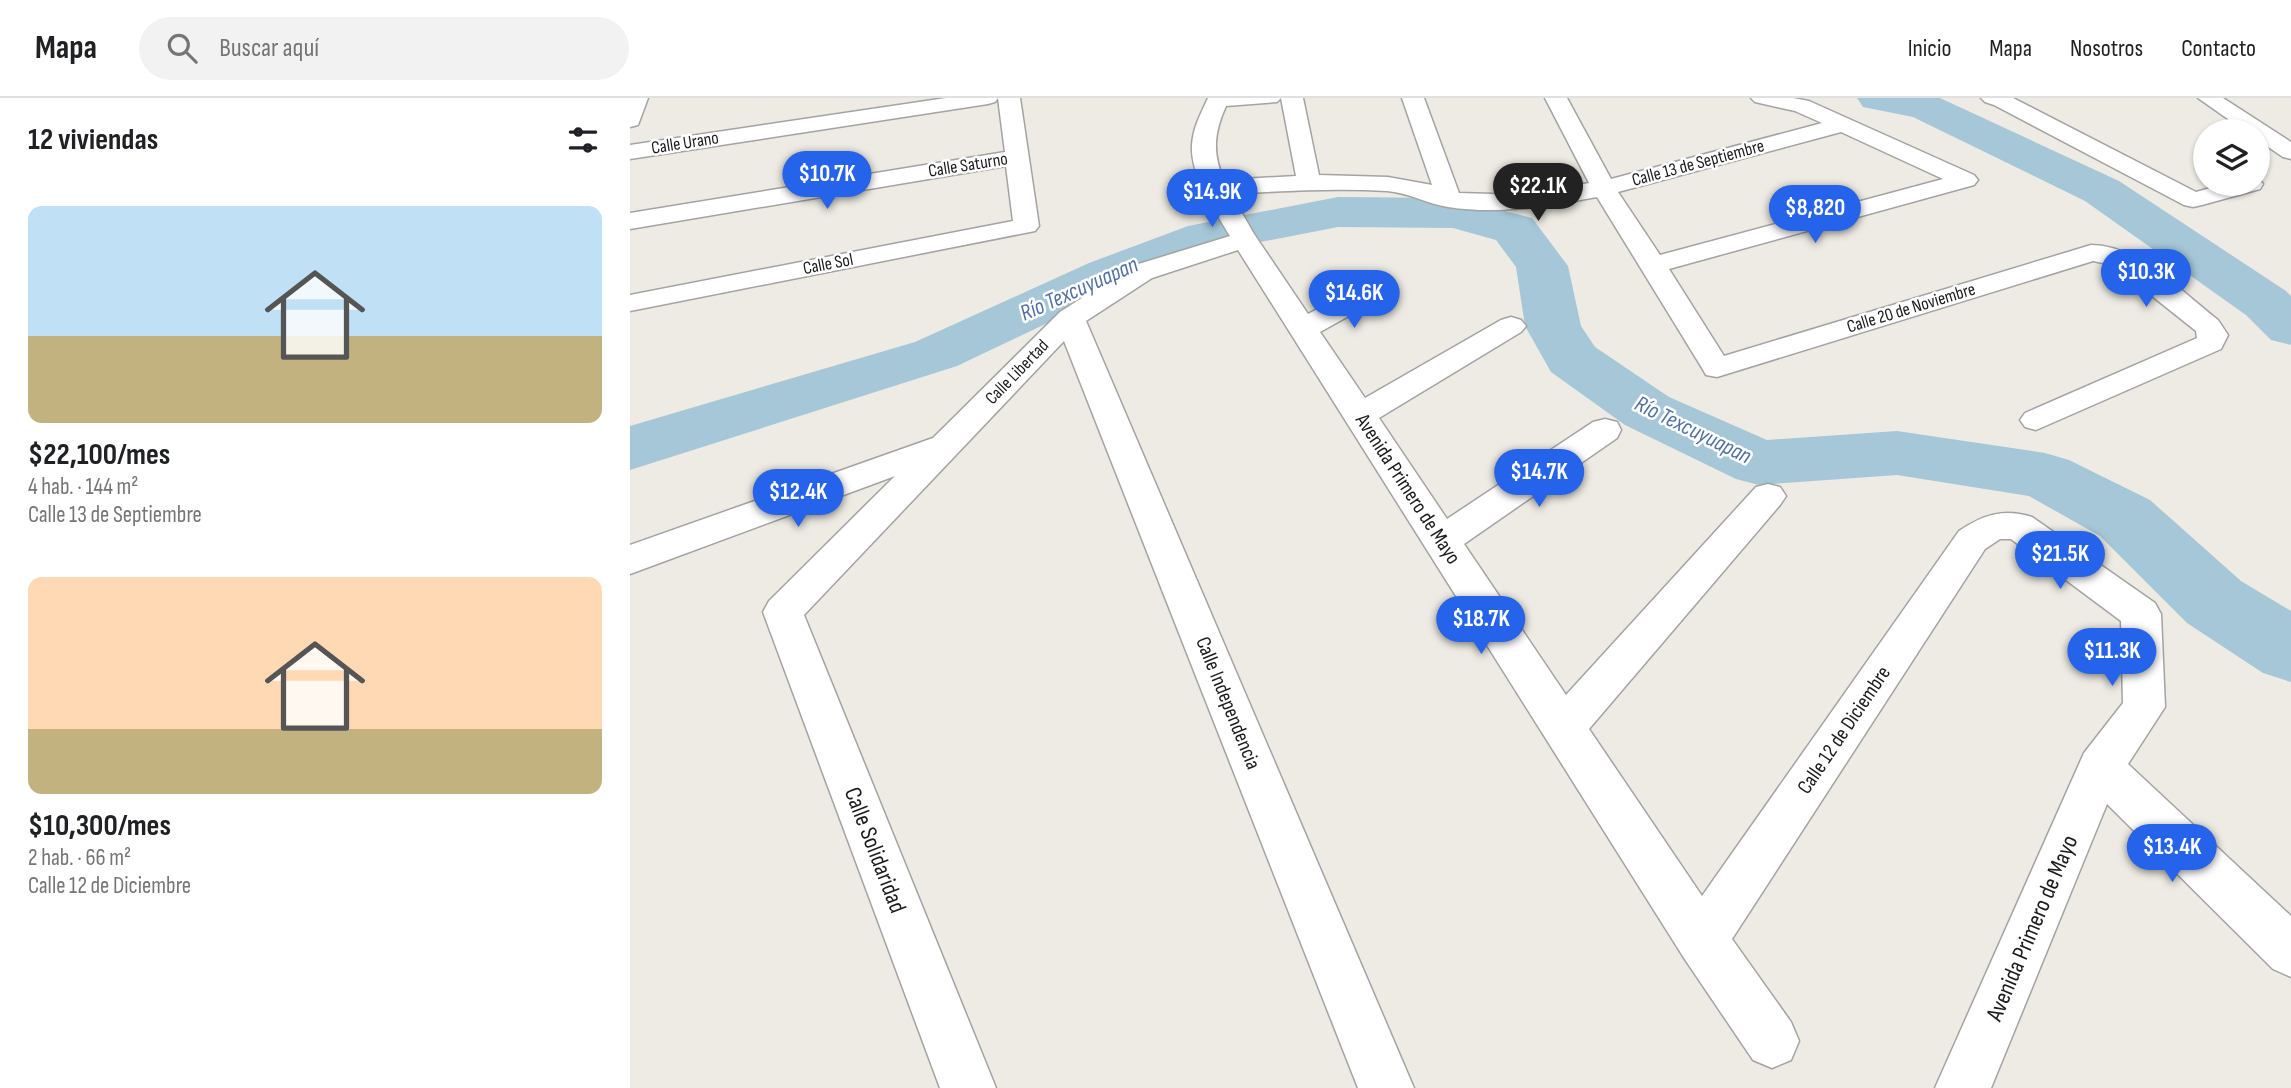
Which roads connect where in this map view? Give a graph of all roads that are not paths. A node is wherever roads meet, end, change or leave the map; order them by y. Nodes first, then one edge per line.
1 (637, 98) edge
2 (988, 98) edge
3 (1009, 98) edge
4 (1270, 98) edge
5 (1292, 98) edge
6 (1413, 98) edge
7 (1556, 98) edge
8 (1762, 98) edge
9 (2209, 98) edge
10 (1218, 99) edge
11 (1998, 99) edge
12 (630, 120) edge
13 (1845, 124) junction
14 (630, 152) edge
15 (2291, 152) edge
16 (1017, 157) junction
17 (1309, 182) junction
18 (1604, 188) junction
19 (2208, 196) edge
20 (1449, 200) junction
21 (1232, 216) junction
22 (630, 221) edge
23 (1651, 266) junction
24 (1380, 287) dead end
25 (630, 303) edge
26 (1070, 318) junction
27 (1511, 326) dead end
28 (1303, 329) junction
29 (1360, 415) junction
30 (2036, 420) dead end
31 (1605, 430) dead end
32 (947, 444) junction
33 (1768, 496) dead end
34 (1442, 541) junction
35 (630, 560) edge
36 (783, 612) joint
37 (2141, 614) joint
38 (1564, 728) junction
39 (2100, 767) junction
40 (1702, 940) junction
41 (2291, 951) edge
42 (1772, 1041) dead end
43 (968, 1088) edge
44 (1386, 1088) edge
45 (1963, 1088) edge

1 - 12 street
2 - 14 street, Calle Urano
3 - 16 street
4 - 10 street
5 - 17 street
6 - 20 street
7 - 18 street
8 - 13 street
9 - 15 street
10 - 21 street, Avenida Primero de Mayo
11 - 19 street
13 - 18 street, Calle 13 de Septiembre
13 - 23 street
16 - 22 street, Calle Saturno
16 - 25 street, Calle Sol
17 - 20 street, Calle 13 de Septiembre
17 - 21 street, Calle 13 de Septiembre
18 - 20 street, Calle 13 de Septiembre
18 - 23 street
21 - 26 street, Calle Libertad
21 - 28 street, Avenida Primero de Mayo
23 - 30 street, Calle 20 de Noviembre
24 - 28 street
26 - 32 street, Calle Libertad
26 - 44 street, Calle Independencia
27 - 29 street
28 - 29 street, Avenida Primero de Mayo
29 - 34 street, Avenida Primero de Mayo
31 - 34 street
32 - 35 street, Calle Libertad
32 - 36 street, Calle Libertad
33 - 38 street
34 - 38 street, Avenida Primero de Mayo
36 - 43 street, Calle Solidaridad
37 - 39 street, Avenida Primero de Mayo
37 - 40 street, Calle 12 de Diciembre
38 - 40 street, Avenida Primero de Mayo
39 - 41 street
39 - 45 street, Avenida Primero de Mayo
40 - 42 street, Avenida Primero de Mayo

